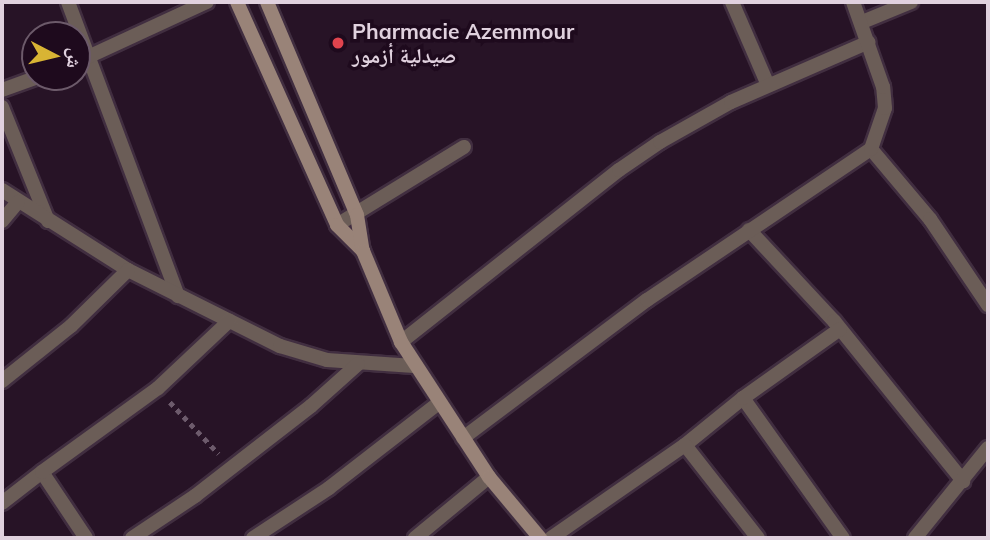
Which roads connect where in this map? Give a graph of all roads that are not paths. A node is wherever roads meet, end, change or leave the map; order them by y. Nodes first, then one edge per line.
1 (68, 2) edge
2 (207, 2) edge
3 (237, 2) edge
4 (267, 2) edge
5 (732, 2) edge
6 (853, 2) edge
7 (912, 2) edge
8 (73, 21) edge
9 (862, 22) junction
10 (869, 43) junction
11 (91, 56) edge
12 (91, 77) edge
13 (21, 83) edge
14 (768, 85) junction
15 (2, 90) edge
16 (2, 107) edge
17 (464, 147) dead end
18 (871, 149) junction
19 (2, 190) edge
20 (18, 201) junction
21 (357, 215) junction
22 (2, 221) edge
23 (48, 221) junction
24 (337, 225) junction
25 (749, 230) junction
26 (363, 251) junction
27 (128, 270) junction
28 (178, 296) junction
29 (988, 305) edge
30 (229, 321) junction
31 (840, 329) junction
32 (401, 342) junction
33 (358, 364) junction
34 (414, 366) junction
35 (2, 381) edge
36 (743, 398) junction
37 (440, 402) junction
38 (463, 438) junction
39 (685, 445) junction
40 (988, 448) edge
41 (41, 472) junction
42 (489, 477) junction
43 (963, 481) junction
44 (2, 503) edge
45 (86, 538) edge
46 (132, 538) edge
47 (253, 538) edge
48 (415, 538) edge
49 (540, 538) edge
50 (551, 538) edge
51 (758, 538) edge
52 (843, 538) edge
53 (915, 538) edge

1 - 8 street
2 - 11 street
3 - 24 main road
4 - 21 main road
5 - 14 street
6 - 9 street
7 - 9 street
9 - 10 street
10 - 14 street
10 - 18 street
12 - 28 street
13 - 15 street
14 - 32 street
16 - 23 street
17 - 21 street
18 - 25 street
18 - 29 street
19 - 20 street
20 - 22 street
20 - 23 street
21 - 24 street
21 - 26 main road
23 - 27 street
24 - 26 main road
25 - 31 street
25 - 38 street
26 - 32 main road
27 - 28 street
27 - 35 street
28 - 30 street
30 - 33 street
30 - 41 street
31 - 36 street
31 - 43 street
32 - 34 main road
33 - 34 street
33 - 46 street
34 - 37 main road
36 - 39 street
36 - 52 street
37 - 38 main road
37 - 47 street
38 - 42 main road
39 - 50 street
39 - 51 street
40 - 43 street
41 - 44 street
41 - 45 street
42 - 48 street
42 - 49 main road
43 - 53 street

